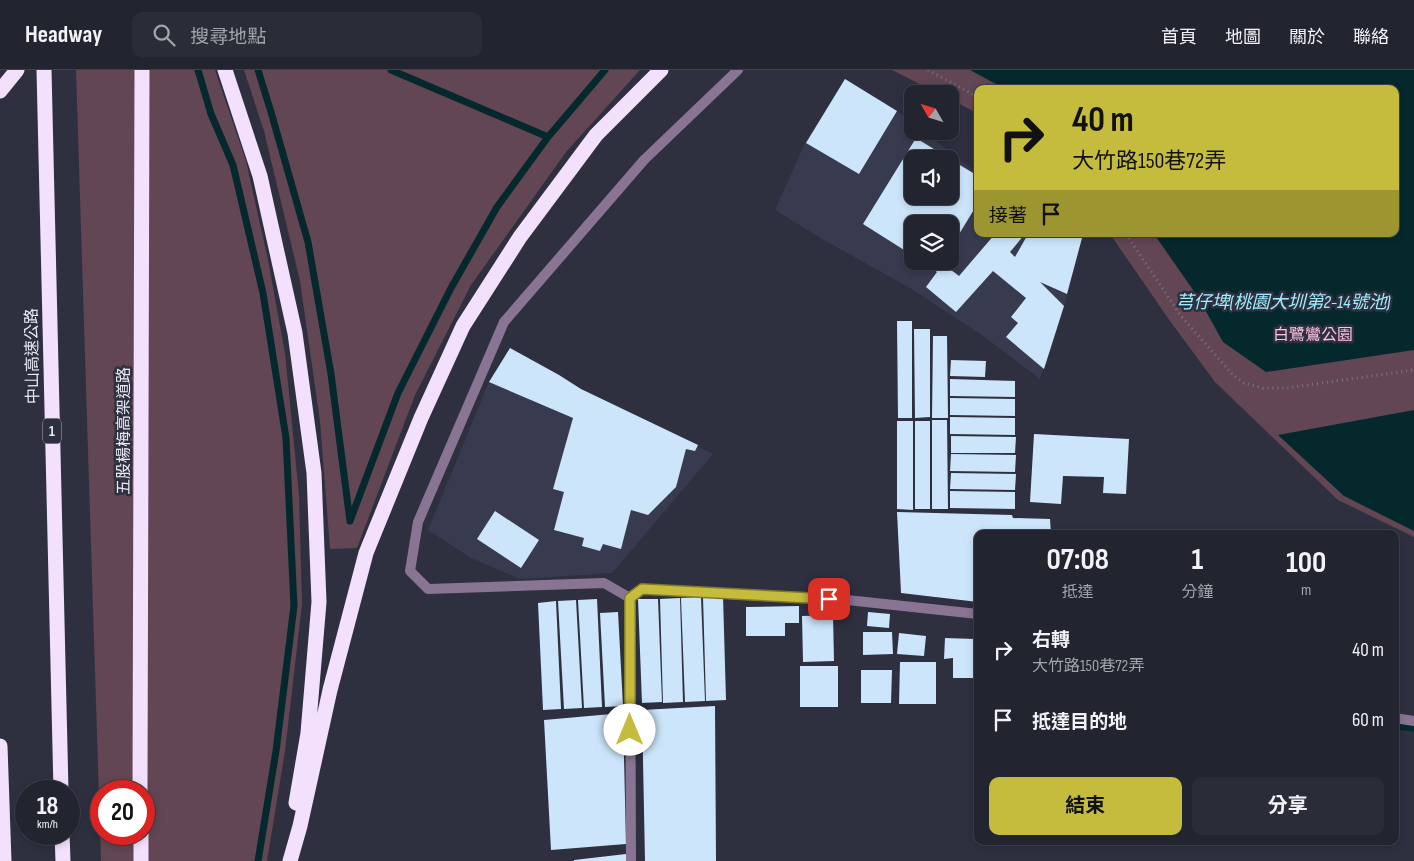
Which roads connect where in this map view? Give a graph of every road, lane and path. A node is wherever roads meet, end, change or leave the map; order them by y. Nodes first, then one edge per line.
1 (17, 70) edge
2 (44, 70) edge
3 (142, 70) edge
4 (225, 70) edge
5 (661, 70) edge
6 (738, 70) edge
7 (928, 70) edge
8 (0, 90) edge
9 (974, 95) edge
10 (1128, 237) edge
11 (1414, 370) edge
12 (630, 598) junction
13 (974, 614) edge
14 (1399, 719) edge
15 (1414, 721) edge
16 (0, 746) edge
17 (61, 780) edge
18 (140, 780) edge
19 (62, 845) edge
20 (141, 845) edge
21 (4, 861) edge
22 (63, 861) edge
23 (141, 861) edge
24 (288, 861) edge
25 (631, 861) edge

1 - 8 highway
2 - 17 highway, 中山高速公路 / 1
3 - 18 highway, 五股楊梅高架道路
4 - 24 highway
5 - 24 highway
6 - 12 street
7 - 9 path
10 - 11 path
12 - 13 street
12 - 25 street
14 - 15 street
16 - 21 highway
19 - 22 highway
20 - 23 highway

